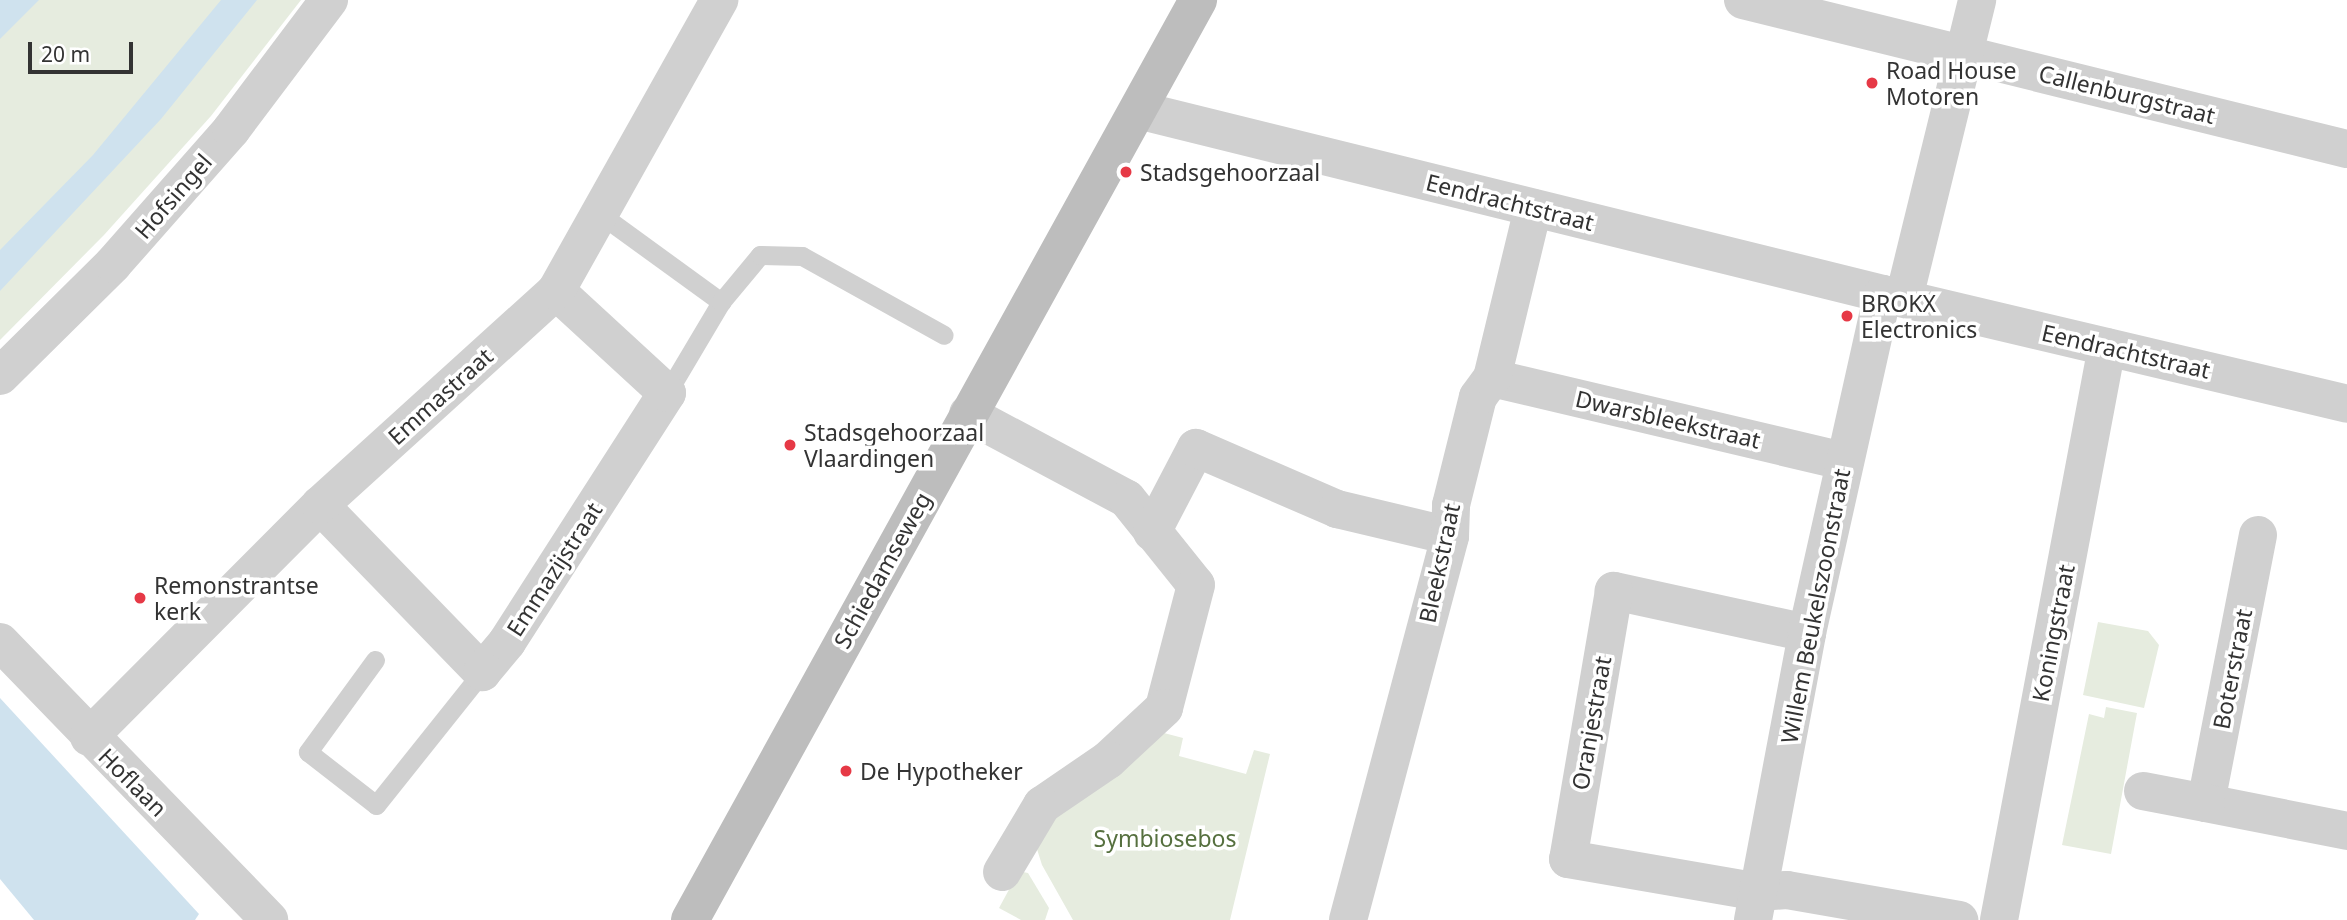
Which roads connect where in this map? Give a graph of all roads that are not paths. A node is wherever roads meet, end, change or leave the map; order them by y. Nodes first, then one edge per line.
1 (329, 0) edge
2 (719, 0) edge
3 (1198, 0) edge
4 (1743, 0) edge
5 (1978, 0) edge
6 (1964, 54) junction
7 (1138, 110) junction
8 (2347, 149) edge
9 (1533, 208) junction
10 (600, 214) junction
11 (556, 291) junction
12 (1894, 296) junction
13 (721, 302) junction
14 (944, 335) dead end
15 (2107, 347) junction
16 (0, 376) edge
17 (1492, 378) junction
18 (667, 393) junction
19 (2347, 404) edge
20 (968, 414) junction
21 (1844, 461) junction
22 (320, 505) junction
23 (1152, 532) junction
24 (2258, 535) dead end
25 (1450, 537) junction
26 (1807, 633) junction
27 (0, 642) edge
28 (375, 660) dead end
29 (482, 672) junction
30 (89, 737) junction
31 (2143, 792) dead end
32 (2206, 803) junction
33 (2347, 831) edge
34 (1002, 872) dead end
35 (1756, 906) edge
36 (269, 920) edge
37 (690, 920) edge
38 (1348, 920) edge
39 (1959, 920) edge
40 (1999, 920) edge

1 - 16 street, Hofsingel
2 - 10 street, Emmastraat
3 - 7 street, Schiedamseweg
4 - 6 street, Callenburgstraat
5 - 6 street, Willem Beukelszoonstraat
6 - 8 street, Callenburgstraat
6 - 12 street, Willem Beukelszoonstraat
7 - 9 street, Eendrachtstraat
7 - 20 street, Schiedamseweg
9 - 12 street, Eendrachtstraat
9 - 17 street, Bleekstraat
10 - 11 street, Emmastraat
10 - 13 lane
11 - 18 street
11 - 22 street, Emmastraat
12 - 15 street, Eendrachtstraat
12 - 21 street, Willem Beukelszoonstraat
13 - 14 lane
13 - 18 lane
15 - 19 street, Eendrachtstraat
15 - 40 street, Koningstraat
17 - 21 street, Dwarsbleekstraat
17 - 25 street, Bleekstraat
18 - 29 street, Emmazijstraat
20 - 23 street
20 - 37 street, Schiedamseweg
21 - 26 street, Willem Beukelszoonstraat
22 - 29 street
22 - 30 street, Emmastraat
23 - 25 street
23 - 34 street
24 - 32 street, Boterstraat
25 - 38 street, Bleekstraat
26 - 35 street, Willem Beukelszoonstraat
26 - 35 street, Oranjestraat
27 - 30 street, Hoflaan
28 - 29 lane
30 - 36 street, Hoflaan
31 - 32 street
32 - 33 street
35 - 39 street

